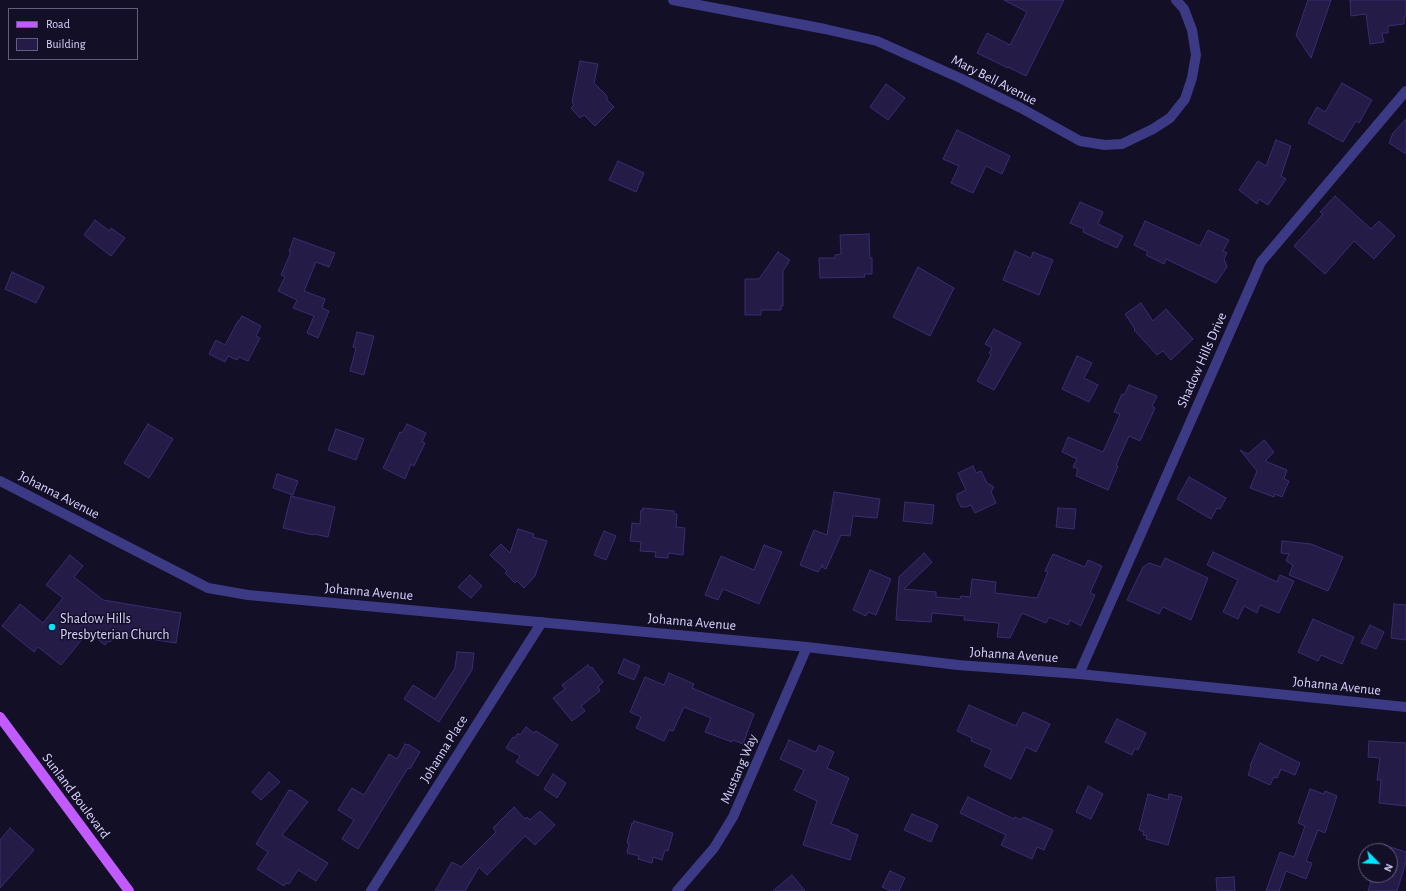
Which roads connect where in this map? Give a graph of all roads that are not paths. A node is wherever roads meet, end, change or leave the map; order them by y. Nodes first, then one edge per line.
1 (673, 0) edge
2 (1176, 0) edge
3 (1406, 91) edge
4 (0, 481) edge
5 (542, 622) junction
6 (807, 647) junction
7 (1079, 674) junction
8 (1406, 707) edge
9 (0, 718) edge
10 (129, 891) edge
11 (371, 891) edge
12 (677, 891) edge

1 - 2 street, Mary Bell Avenue
3 - 7 street, Shadow Hills Drive
4 - 5 street, Johanna Avenue
5 - 6 street, Johanna Avenue
5 - 11 street, Johanna Place
6 - 7 street, Johanna Avenue
6 - 12 street, Mustang Way
7 - 8 street, Johanna Avenue
9 - 10 main road, Sunland Boulevard

